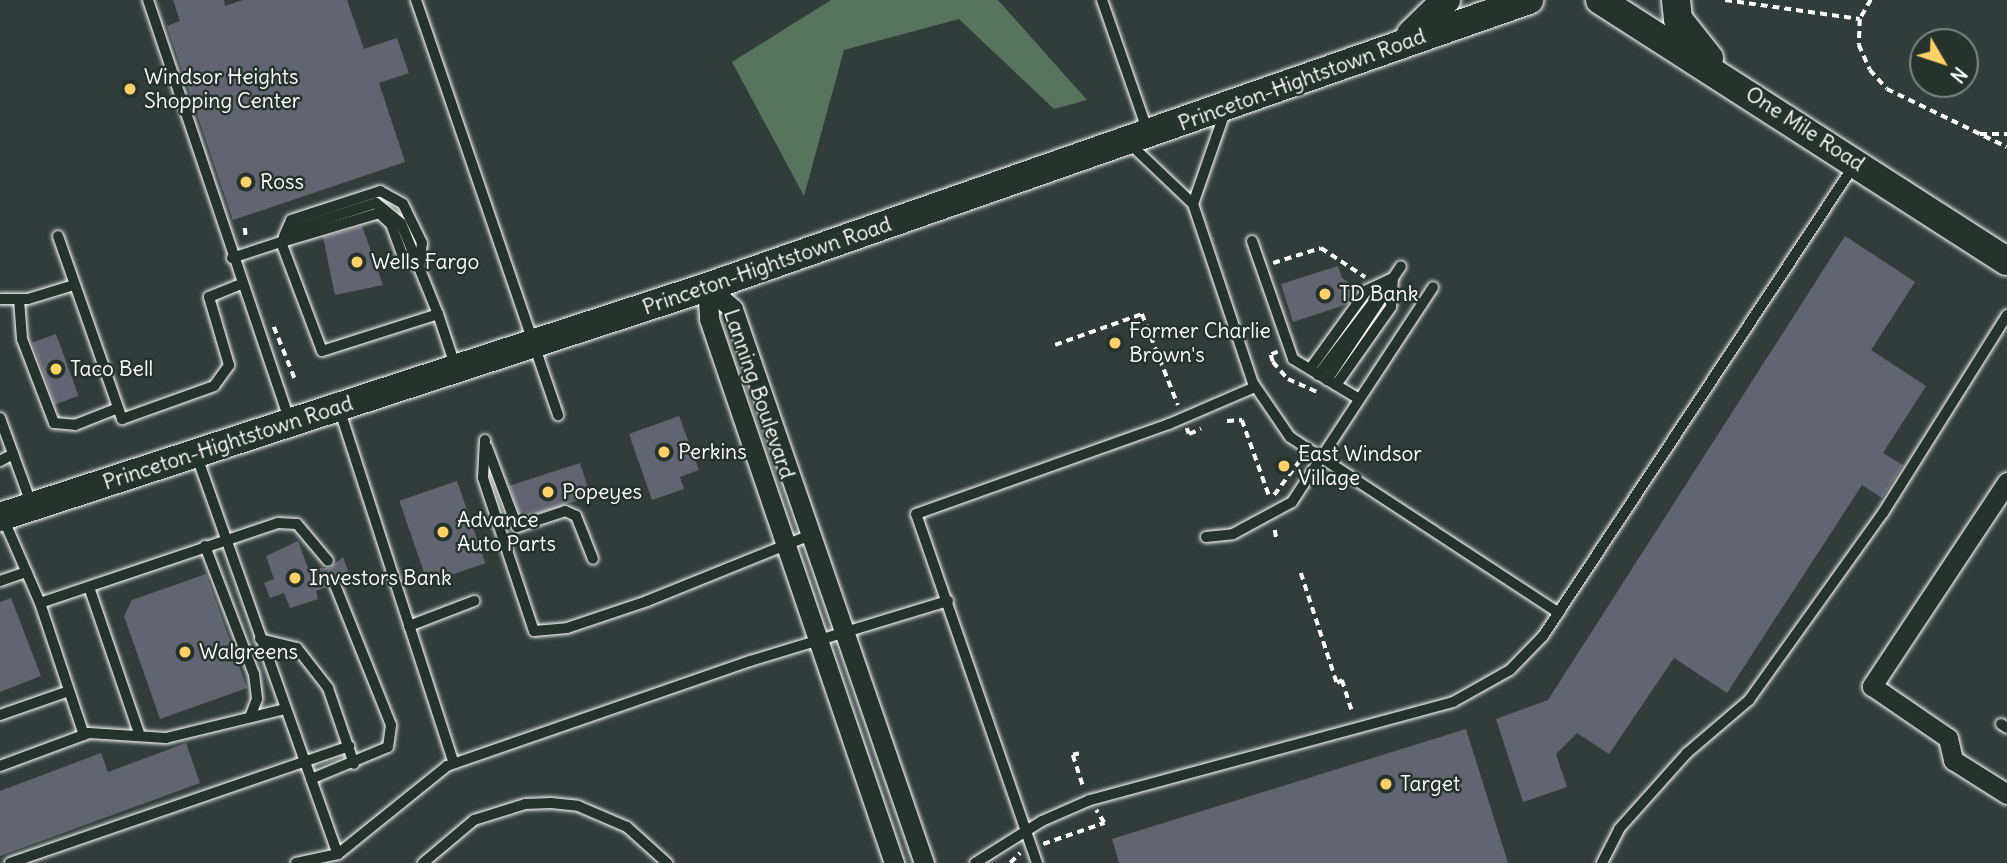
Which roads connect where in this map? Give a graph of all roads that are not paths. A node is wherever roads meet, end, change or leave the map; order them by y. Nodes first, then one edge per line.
1 (148, 0) edge
2 (416, 0) edge
3 (1102, 0) edge
4 (1446, 0) edge
5 (1529, 0) edge
6 (1600, 0) edge
7 (1676, 0) edge
8 (1386, 48) junction
9 (1728, 78) junction
10 (1227, 108) junction
11 (1138, 139) junction
12 (1856, 162) junction
13 (1192, 204) junction
14 (58, 236) dead end
15 (1252, 241) dead end
16 (281, 242) junction
17 (232, 258) junction
18 (2007, 261) edge
19 (1401, 266) dead end
20 (1393, 278) junction
21 (241, 284) junction
22 (74, 285) junction
23 (707, 287) junction
24 (1433, 287) dead end
25 (0, 299) edge
26 (19, 299) junction
27 (438, 314) junction
28 (2007, 315) edge
29 (532, 343) junction
30 (457, 368) junction
31 (1323, 377) junction
32 (1255, 387) junction
33 (1359, 399) junction
34 (118, 408) junction
35 (339, 408) junction
36 (558, 415) dead end
37 (0, 418) edge
38 (290, 423) junction
39 (13, 454) junction
40 (196, 454) junction
41 (1323, 460) junction
42 (0, 461) edge
43 (2007, 482) edge
44 (32, 507) junction
45 (1, 517) edge
46 (810, 535) junction
47 (1206, 537) dead end
48 (225, 538) junction
49 (785, 544) junction
50 (205, 546) junction
51 (593, 559) dead end
52 (328, 561) dead end
53 (26, 572) junction
54 (0, 580) edge
55 (335, 585) dead end
56 (89, 587) junction
57 (474, 601) dead end
58 (948, 601) junction
59 (40, 603) junction
60 (1559, 613) junction
61 (409, 626) junction
62 (844, 635) junction
63 (260, 639) junction
64 (820, 643) junction
65 (69, 691) junction
66 (285, 709) junction
67 (0, 715) edge
68 (250, 717) junction
69 (84, 735) junction
70 (140, 736) junction
71 (349, 746) junction
72 (304, 760) junction
73 (454, 763) junction
74 (354, 764) junction
75 (0, 766) edge
76 (311, 779) junction
77 (2007, 794) edge
78 (1026, 831) junction
79 (338, 854) junction
80 (10, 863) edge
81 (296, 863) edge
82 (423, 863) edge
83 (667, 863) edge
84 (894, 863) edge
85 (923, 863) edge
86 (975, 863) edge
87 (1037, 863) edge
88 (1602, 863) edge

1 - 17 lane
2 - 29 lane
3 - 11 lane
4 - 8 main road
5 - 8 main road, Princeton-Hightstown Road
6 - 9 main road, One Mile Road
7 - 9 main road
8 - 10 main road, Princeton-Hightstown Road
9 - 12 main road, One Mile Road
10 - 11 main road, Princeton-Hightstown Road
10 - 13 lane
11 - 13 lane
11 - 23 main road, Princeton-Hightstown Road
12 - 18 main road, One Mile Road
12 - 60 lane
13 - 32 lane
14 - 22 lane
15 - 31 lane
16 - 17 lane
16 - 27 lane
16 - 27 lane
17 - 21 lane
19 - 20 lane
20 - 31 lane
20 - 31 lane
21 - 34 lane
21 - 38 lane
22 - 26 lane
22 - 34 lane
23 - 29 main road, Princeton-Hightstown Road
23 - 46 street, Lanning Boulevard
23 - 49 street, Lanning Boulevard
24 - 33 lane
25 - 26 lane
26 - 34 lane
27 - 30 lane
28 - 88 lane
29 - 30 main road, Princeton-Hightstown Road
29 - 36 lane
30 - 35 main road, Princeton-Hightstown Road
31 - 33 lane
32 - 41 lane
32 - 58 lane
33 - 41 lane
35 - 38 main road, Princeton-Hightstown Road
35 - 61 lane
37 - 39 lane
38 - 40 main road, Princeton-Hightstown Road
39 - 42 lane
39 - 44 lane
40 - 44 main road, Princeton-Hightstown Road
40 - 48 lane
41 - 47 lane
41 - 60 lane
43 - 77 street
44 - 45 main road, Princeton-Hightstown Road
45 - 53 lane
46 - 49 lane
46 - 62 street, Lanning Boulevard
48 - 50 lane
48 - 52 lane
48 - 63 lane
49 - 51 lane
49 - 64 street, Lanning Boulevard
50 - 56 lane
50 - 68 lane
53 - 54 lane
53 - 59 lane
55 - 74 lane
56 - 59 lane
56 - 70 lane
57 - 61 lane
58 - 62 lane
58 - 78 lane
59 - 65 lane
60 - 78 lane
61 - 73 lane
62 - 64 lane
62 - 85 street, Lanning Boulevard
63 - 66 lane
63 - 71 lane
64 - 73 lane
64 - 84 street, Lanning Boulevard
65 - 67 lane
65 - 69 lane
66 - 68 lane
66 - 72 lane
68 - 70 lane
69 - 70 lane
69 - 75 lane
71 - 72 lane
71 - 74 lane
72 - 76 lane
72 - 80 lane
73 - 79 lane
74 - 76 lane
76 - 79 lane
78 - 86 lane
78 - 87 lane
79 - 81 lane
82 - 83 lane

